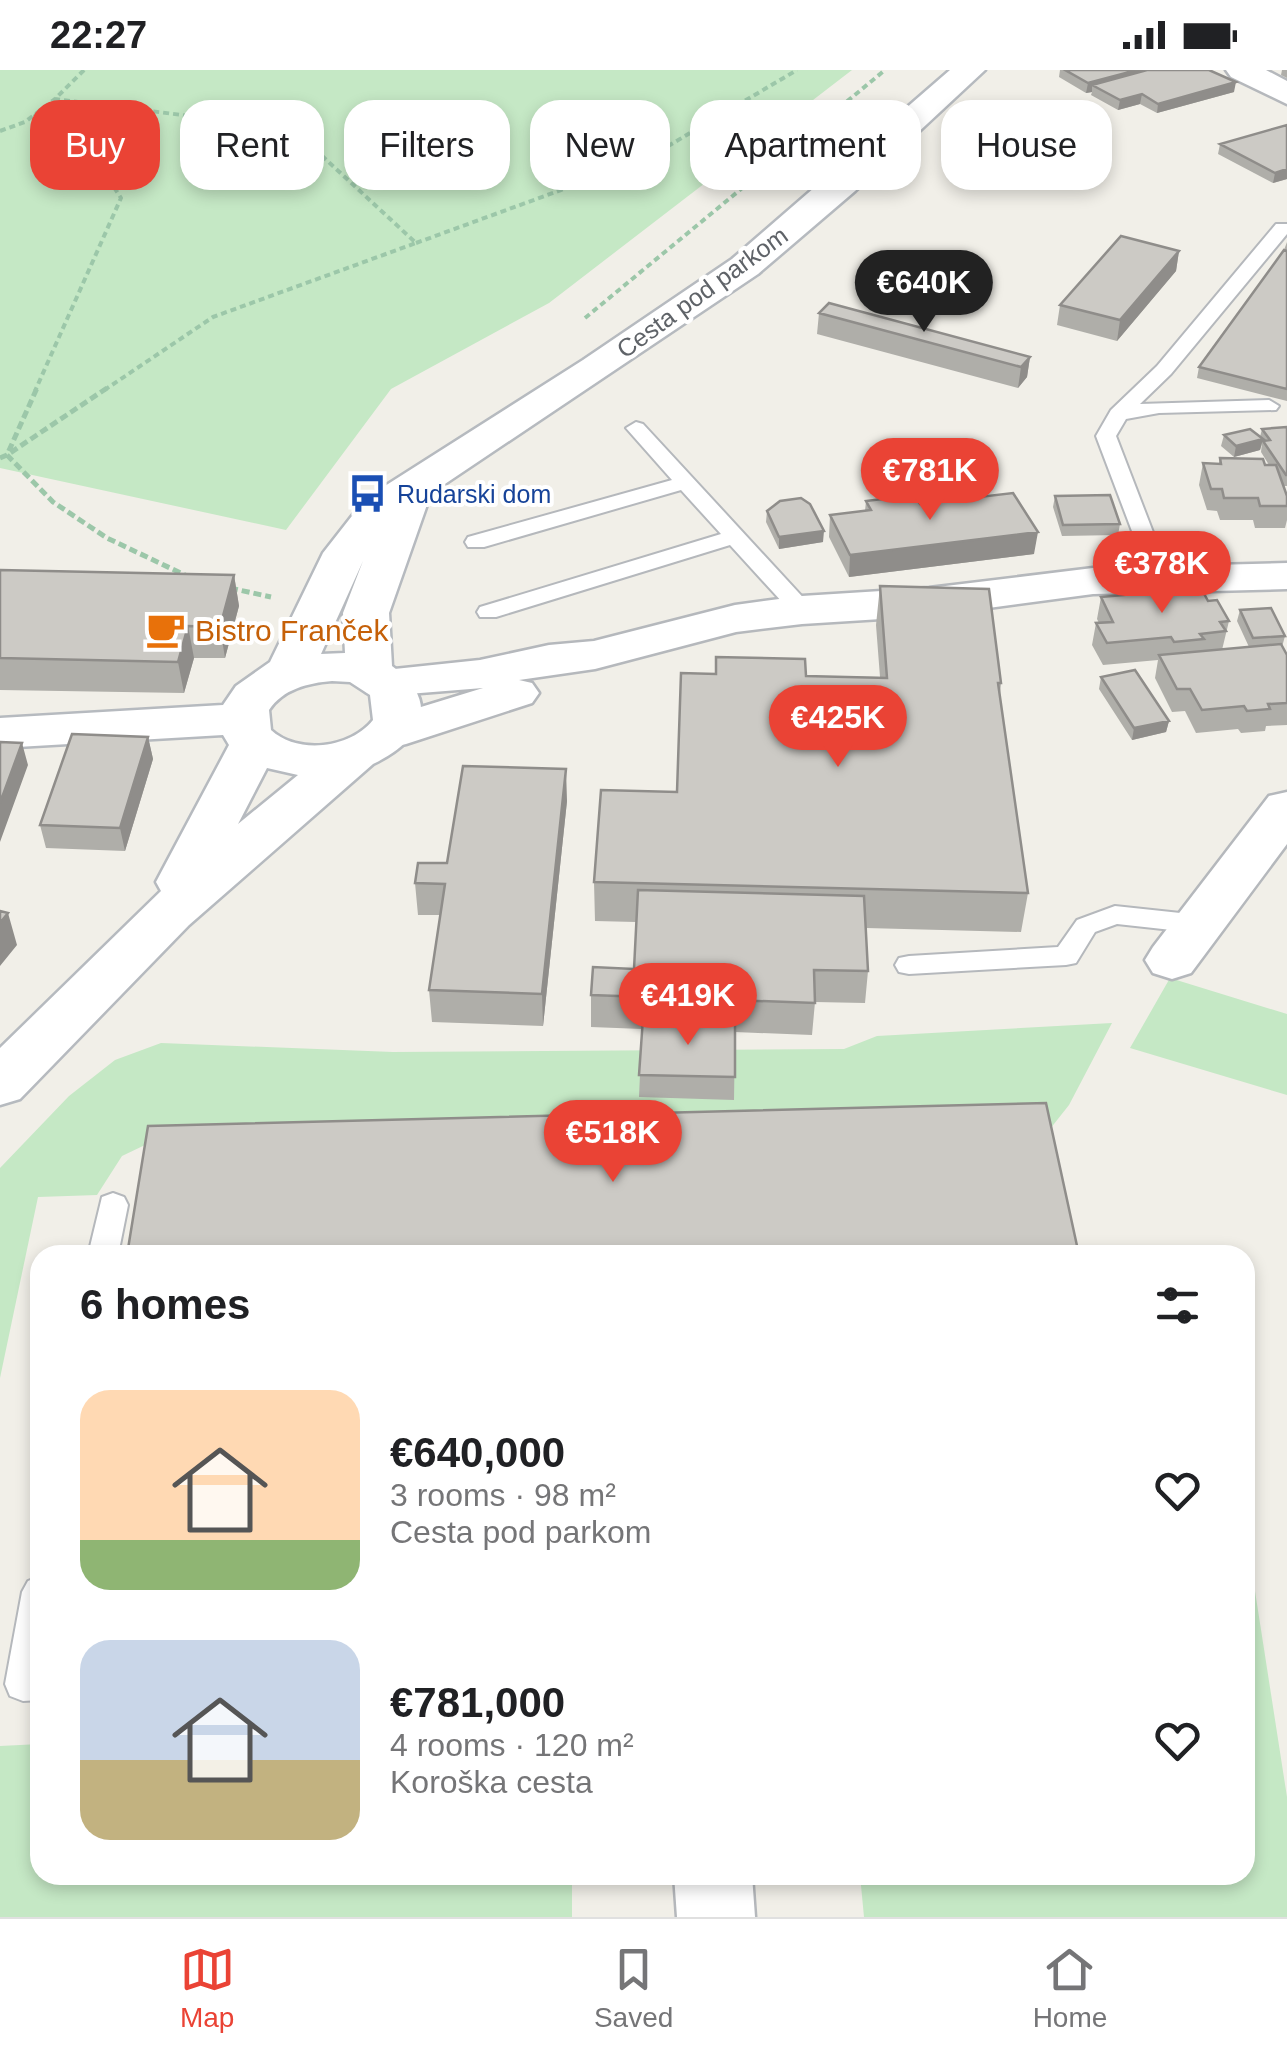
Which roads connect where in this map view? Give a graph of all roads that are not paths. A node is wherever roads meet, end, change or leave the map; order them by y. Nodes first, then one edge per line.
1 (969, 70) edge
2 (1242, 70) edge
3 (1287, 94) edge
4 (1287, 229) edge
5 (1269, 406) dead end
6 (1118, 414) junction
7 (636, 428) dead end
8 (684, 483) junction
9 (413, 487) junction
10 (736, 536) junction
11 (476, 542) dead end
12 (1287, 576) edge
13 (1160, 579) junction
14 (802, 610) junction
15 (488, 612) dead end
16 (594, 655) junction
17 (287, 674) junction
18 (376, 678) junction
19 (250, 732) junction
20 (0, 733) edge
21 (372, 744) junction
22 (1287, 808) edge
23 (162, 920) junction
24 (1185, 942) joint
25 (909, 965) dead end
26 (0, 1084) edge
27 (113, 1205) dead end
28 (105, 1245) edge
29 (30, 1646) edge
30 (30, 1684) edge
31 (714, 1885) edge
32 (716, 1917) edge

1 - 9 main road, Cesta pod parkom
2 - 3 main road
4 - 6 lane
5 - 6 lane
6 - 13 lane
7 - 8 lane
8 - 10 lane
8 - 11 lane
9 - 17 main road, Cesta pod parkom
9 - 18 main road
10 - 14 lane
10 - 15 lane
12 - 13 main road
13 - 14 main road
14 - 16 main road
16 - 18 main road
16 - 21 main road
17 - 18 main road
17 - 19 main road
18 - 21 main road
19 - 20 main road
19 - 21 main road
19 - 23 main road
21 - 23 main road
22 - 24 main road
23 - 26 main road
24 - 25 lane
27 - 28 lane
29 - 30 lane
31 - 32 main road

